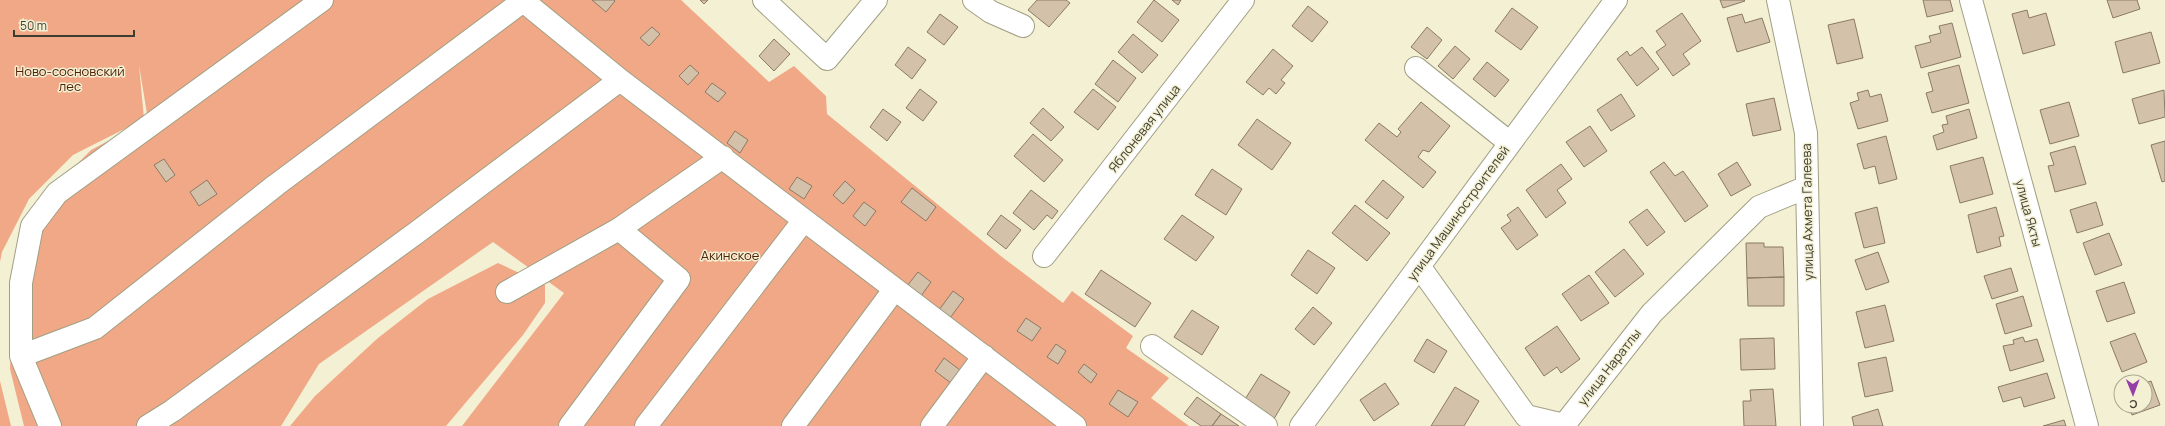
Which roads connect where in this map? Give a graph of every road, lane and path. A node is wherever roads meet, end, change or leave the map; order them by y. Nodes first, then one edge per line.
1 (322, 0) edge
2 (523, 0) edge
3 (764, 0) edge
4 (876, 0) edge
5 (974, 0) edge
6 (1243, 0) edge
7 (1616, 0) edge
8 (1778, 0) edge
9 (1971, 0) edge
10 (1023, 26) dead end
11 (1416, 68) dead end
12 (620, 80) junction
13 (1510, 143) junction
14 (723, 157) junction
15 (1807, 187) junction
16 (804, 220) junction
17 (619, 229) junction
18 (1044, 256) dead end
19 (1419, 266) junction
20 (894, 290) junction
21 (507, 292) dead end
22 (1152, 346) dead end
23 (21, 356) junction
24 (984, 356) junction
25 (50, 426) edge
26 (148, 426) edge
27 (570, 426) edge
28 (646, 426) edge
29 (793, 426) edge
30 (932, 426) edge
31 (1075, 426) edge
32 (1266, 426) edge
33 (1301, 426) edge
34 (1812, 426) edge
35 (2087, 426) edge

1 - 23 street
2 - 12 street
2 - 23 street
3 - 4 street
5 - 10 street
6 - 18 street, Яблоневая улица
7 - 13 street, улица Машиностроителей
8 - 15 street, улица Ахмета Галеева
9 - 35 street, улица Якты
11 - 13 street
12 - 14 street
12 - 26 street
13 - 19 street, улица Машиностроителей
14 - 16 street
14 - 17 street
15 - 19 street, улица Наратлы
15 - 34 street, улица Ахмета Галеева
16 - 20 street
16 - 28 street
17 - 21 street
17 - 27 street
19 - 33 street, улица Машиностроителей
20 - 24 street
20 - 29 street
22 - 32 street
23 - 25 street
24 - 30 street
24 - 31 street

